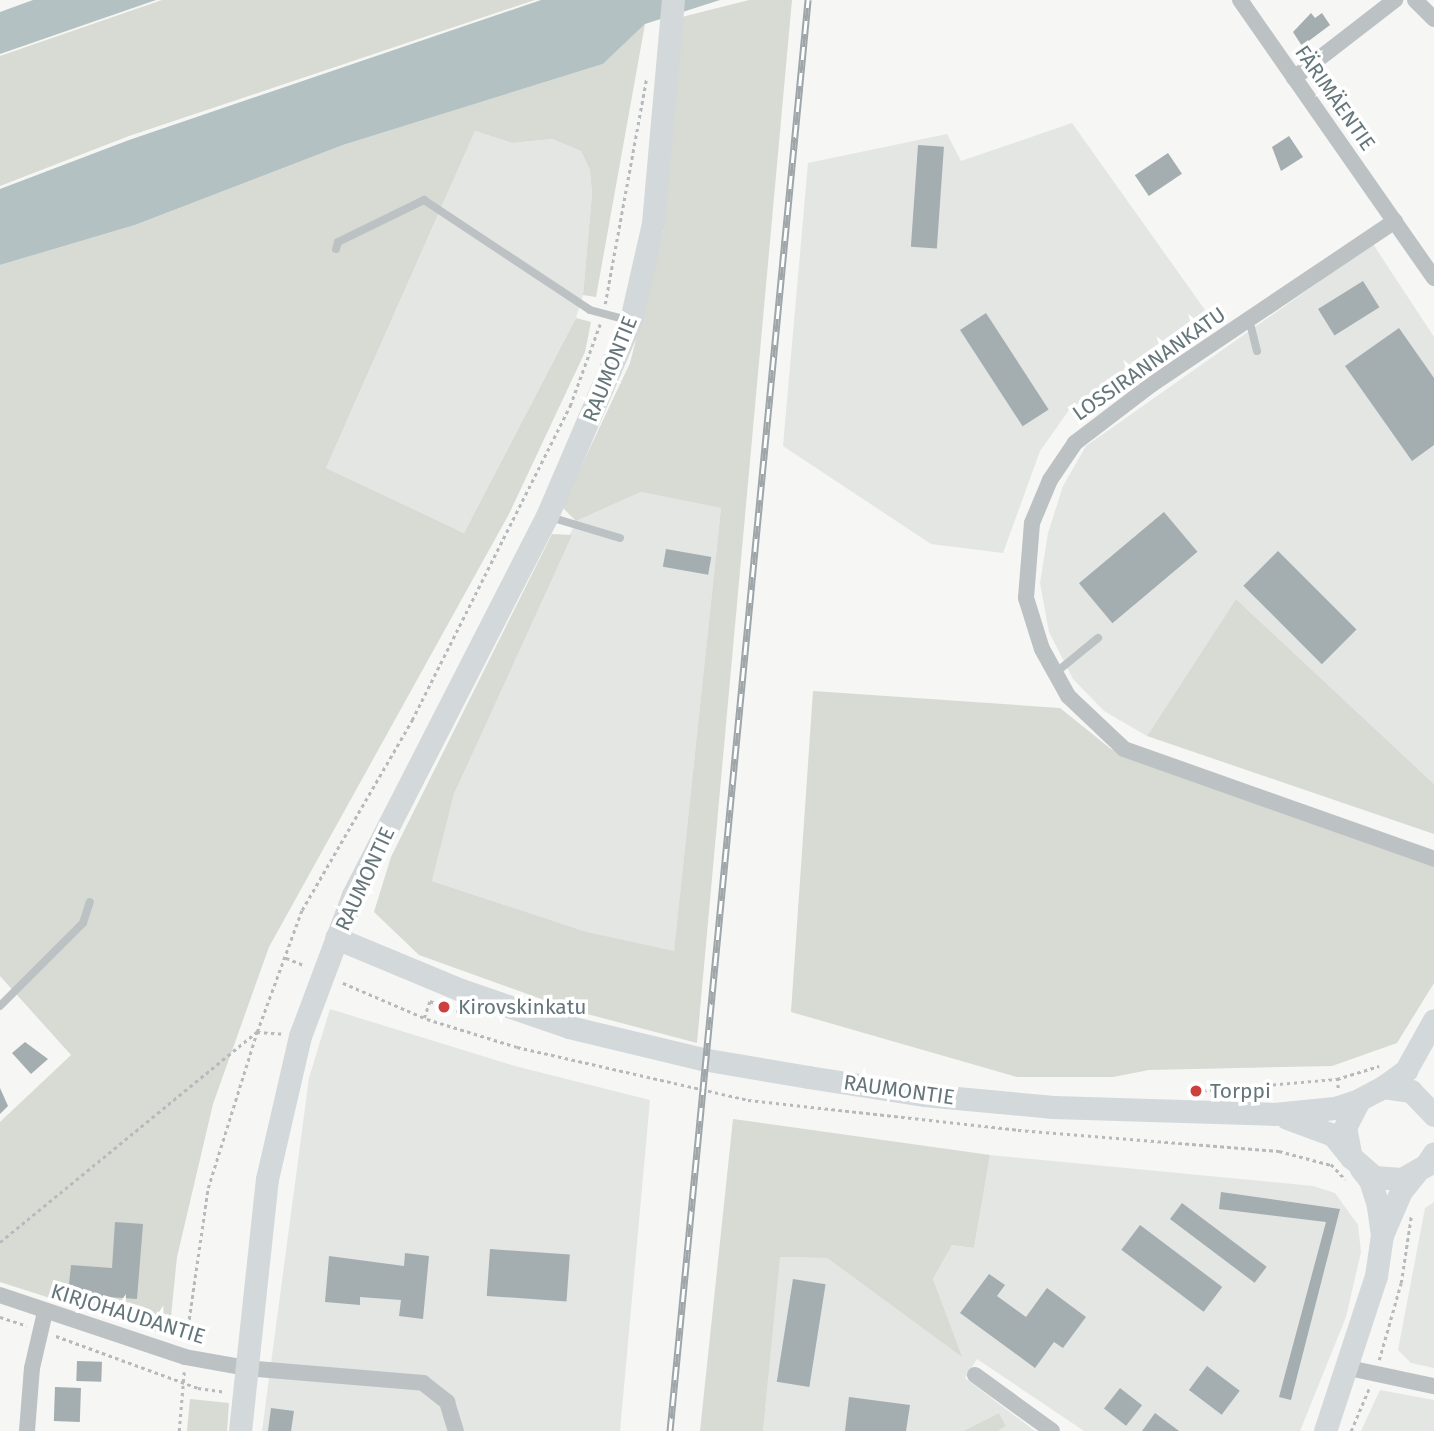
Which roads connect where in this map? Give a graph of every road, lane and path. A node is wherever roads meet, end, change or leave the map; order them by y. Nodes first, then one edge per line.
1 (673, 0) edge
2 (1240, 0) edge
3 (1395, 0) edge
4 (1415, 0) edge
5 (1434, 19) edge
6 (1294, 78) junction
7 (656, 80) junction
8 (1395, 221) junction
9 (336, 249) dead end
10 (1434, 278) edge
11 (603, 313) junction
12 (1250, 319) junction
13 (631, 320) junction
14 (1257, 351) dead end
15 (547, 516) junction
16 (620, 538) dead end
17 (1098, 638) dead end
18 (1054, 674) junction
19 (1434, 859) edge
20 (90, 902) dead end
21 (336, 938) junction
22 (286, 958) junction
23 (303, 965) dead end
24 (0, 1006) edge
25 (459, 1012) dead end
26 (424, 1018) dead end
27 (1431, 1026) edge
28 (257, 1032) junction
29 (300, 1036) junction
30 (1410, 1064) junction
31 (1337, 1079) junction
32 (1383, 1087) junction
33 (1196, 1091) dead end
34 (1359, 1100) junction
35 (1335, 1108) junction
36 (1431, 1109) edge
37 (1274, 1114) junction
38 (1333, 1135) junction
39 (1427, 1164) edge
40 (1353, 1169) junction
41 (1398, 1197) junction
42 (1382, 1235) junction
43 (0, 1242) edge
44 (0, 1295) edge
45 (45, 1312) junction
46 (0, 1317) edge
47 (40, 1331) junction
48 (185, 1357) junction
49 (246, 1368) junction
50 (1349, 1368) junction
51 (1374, 1374) junction
52 (975, 1375) dead end
53 (183, 1382) junction
54 (1434, 1386) edge
55 (244, 1395) junction
56 (27, 1431) edge
57 (179, 1431) edge
58 (240, 1431) edge
59 (456, 1431) edge
60 (1052, 1431) edge
61 (1325, 1431) edge
62 (1351, 1431) edge

1 - 7 street, RAUMONTIE
2 - 6 street, FÄRIMÄENTIE
3 - 6 street
4 - 5 street
6 - 8 street, FÄRIMÄENTIE
7 - 11 path
7 - 13 street, RAUMONTIE
8 - 10 street, FÄRIMÄENTIE
8 - 12 street, LOSSIRANNANKATU
9 - 11 lane
11 - 13 lane
11 - 22 path
12 - 14 lane
12 - 18 street, LOSSIRANNANKATU
13 - 15 street, RAUMONTIE
15 - 16 lane
15 - 21 street, RAUMONTIE
17 - 18 lane
18 - 19 street, LOSSIRANNANKATU
20 - 24 lane
21 - 29 street
21 - 37 street, RAUMONTIE
22 - 23 path
22 - 28 path
25 - 26 path
27 - 30 street
27 - 36 street
28 - 29 path
28 - 43 path
28 - 48 path
29 - 49 street
30 - 31 path
30 - 32 street, RAUMONTIE
31 - 33 path
31 - 35 path
32 - 34 street, RAUMONTIE
32 - 36 street
34 - 35 street, RAUMONTIE
34 - 40 street
35 - 37 street, RAUMONTIE
37 - 38 street, RAUMONTIE
38 - 40 street
38 - 40 path
39 - 40 street
39 - 41 street
40 - 42 street
41 - 42 street
41 - 51 path
42 - 50 street
44 - 45 street, KIRJOHAUDANTIE
45 - 47 street
45 - 48 street, KIRJOHAUDANTIE
46 - 47 path
47 - 53 path
47 - 56 street
48 - 49 street, KIRJOHAUDANTIE
48 - 53 path
49 - 55 street
49 - 59 street, KIRJOHAUDANTIE
50 - 51 street
50 - 61 street
51 - 54 street
51 - 62 path
52 - 60 street
53 - 55 path
53 - 57 path
55 - 58 street

